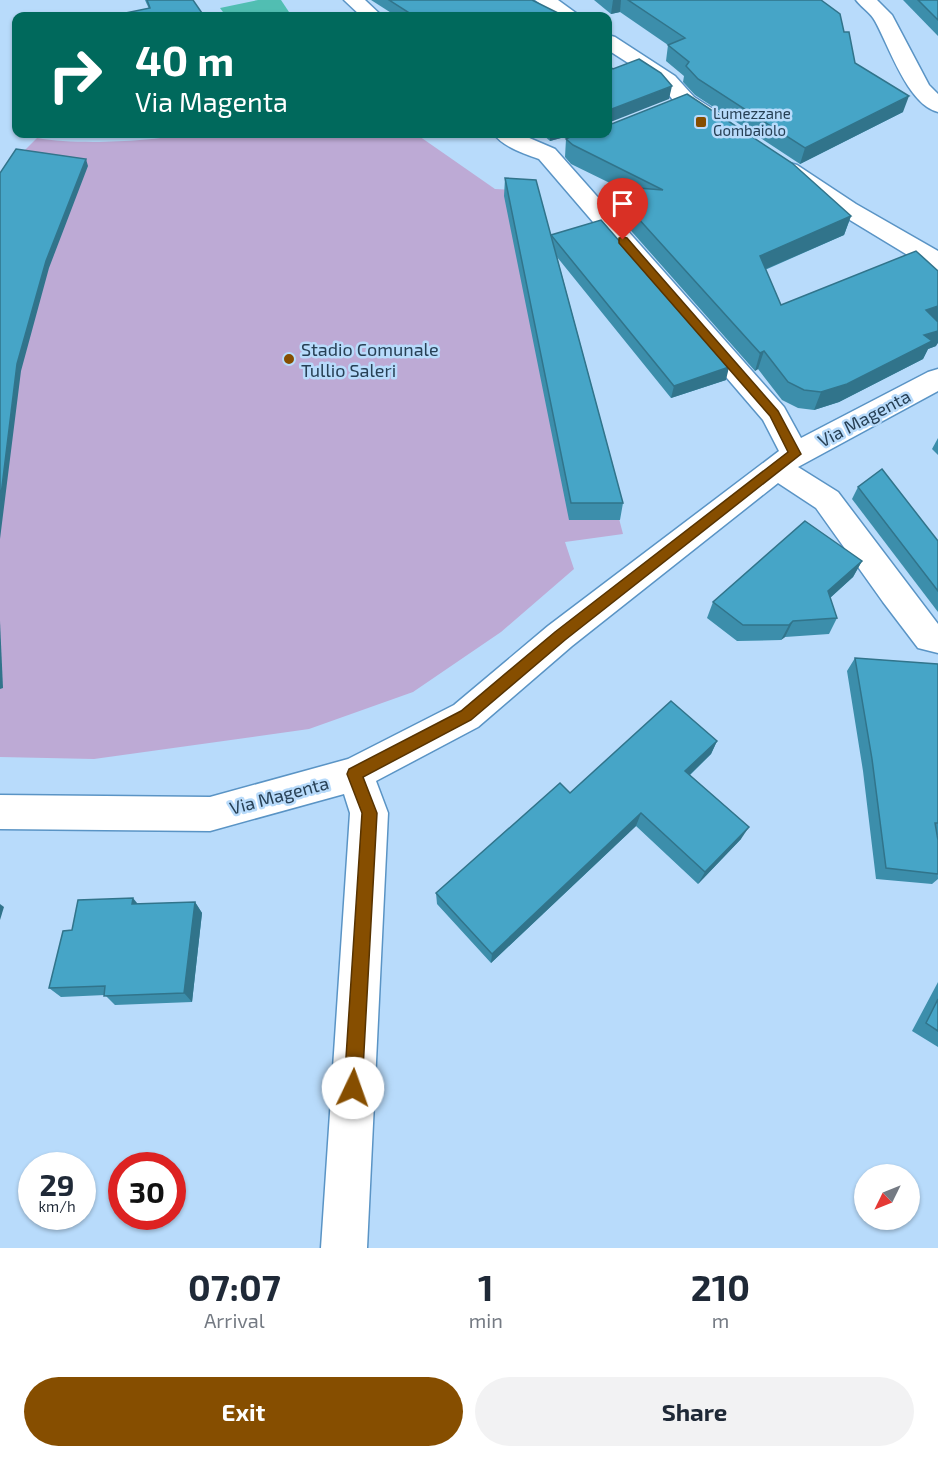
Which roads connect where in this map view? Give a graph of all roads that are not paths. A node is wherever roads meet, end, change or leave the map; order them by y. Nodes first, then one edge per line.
1 (354, 0) edge
2 (545, 0) edge
3 (866, 0) edge
4 (368, 12) edge
5 (564, 12) edge
6 (612, 44) edge
7 (938, 106) edge
8 (512, 138) edge
9 (741, 138) edge
10 (771, 157) edge
11 (938, 262) edge
12 (938, 379) edge
13 (786, 461) junction
14 (938, 639) edge
15 (355, 774) junction
16 (0, 812) edge
17 (344, 1248) edge

1 - 4 street
2 - 5 street
3 - 7 street
6 - 9 street
8 - 13 street
10 - 11 street
12 - 13 street, Via Magenta
13 - 14 street
13 - 15 street, Via Magenta
15 - 16 street, Via Magenta
15 - 17 street

